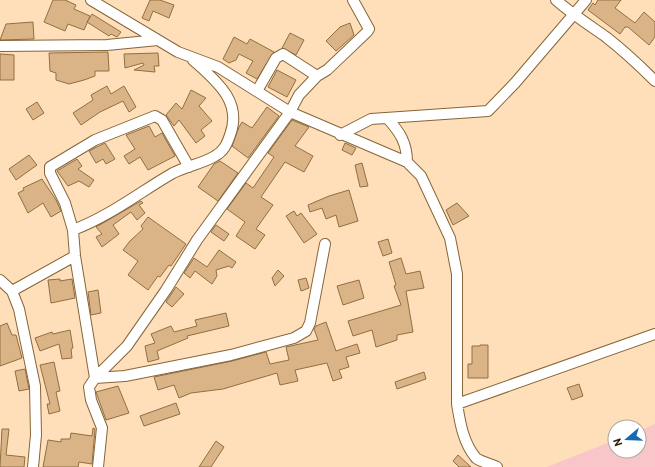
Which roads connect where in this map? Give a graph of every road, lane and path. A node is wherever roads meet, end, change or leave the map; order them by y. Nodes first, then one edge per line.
1 (91, 0) edge
2 (353, 0) edge
3 (556, 0) edge
4 (586, 0) edge
5 (573, 16) junction
6 (158, 40) junction
7 (0, 46) edge
8 (190, 57) junction
9 (317, 76) junction
10 (655, 81) edge
11 (257, 91) junction
12 (290, 112) junction
13 (387, 118) junction
14 (340, 135) junction
15 (407, 162) junction
16 (188, 167) junction
17 (73, 230) junction
18 (325, 244) dead end
19 (75, 256) junction
20 (0, 280) edge
21 (12, 291) junction
22 (655, 334) edge
23 (95, 378) junction
24 (457, 404) junction
25 (32, 467) edge
26 (98, 467) edge
27 (497, 467) edge

1 - 6 street
2 - 9 street
3 - 5 street
4 - 5 street
5 - 10 street
5 - 13 street
6 - 7 street
6 - 8 street
8 - 11 street
8 - 16 street
9 - 11 street
9 - 12 street
11 - 12 street
12 - 14 street
12 - 23 street
13 - 14 street
13 - 15 street
14 - 15 street
15 - 24 street
16 - 17 street
16 - 17 street
17 - 19 street
18 - 23 street
19 - 21 street
19 - 23 street
20 - 21 street
21 - 25 street
22 - 24 street
23 - 26 street
24 - 27 street

